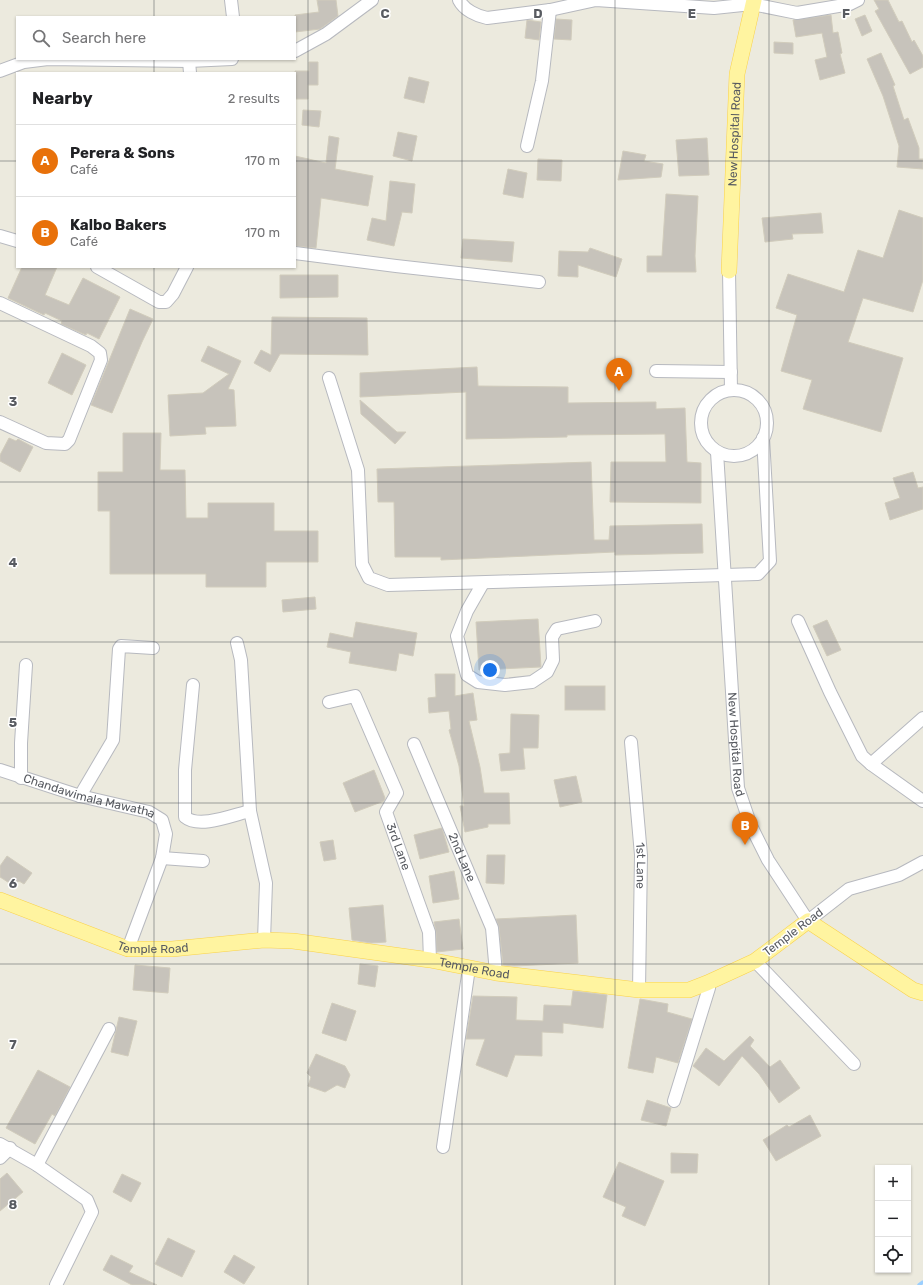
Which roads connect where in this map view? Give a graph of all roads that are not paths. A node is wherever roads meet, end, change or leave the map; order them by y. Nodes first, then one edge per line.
1 (231, 0) edge
2 (372, 0) edge
3 (459, 0) edge
4 (858, 0) edge
5 (753, 2) edge
6 (550, 10) junction
7 (233, 16) edge
8 (296, 50) edge
9 (40, 60) edge
10 (118, 60) edge
11 (210, 60) edge
12 (189, 61) junction
13 (0, 71) edge
14 (190, 72) edge
15 (528, 146) dead end
16 (0, 236) edge
17 (16, 240) edge
18 (296, 253) edge
19 (99, 268) edge
20 (187, 268) edge
21 (729, 270) joint
22 (539, 282) dead end
23 (0, 303) edge
24 (656, 371) dead end
25 (731, 372) junction
26 (329, 378) dead end
27 (731, 390) junction
28 (0, 422) edge
29 (763, 438) junction
30 (718, 452) junction
31 (724, 575) junction
32 (482, 583) junction
33 (596, 621) dead end
34 (798, 621) dead end
35 (237, 643) dead end
36 (153, 648) dead end
37 (26, 665) dead end
38 (193, 685) dead end
39 (329, 702) dead end
40 (923, 718) edge
41 (631, 742) dead end
42 (414, 744) dead end
43 (871, 764) junction
44 (0, 770) edge
45 (21, 778) junction
46 (80, 796) junction
47 (923, 801) edge
48 (250, 811) junction
49 (162, 858) junction
50 (203, 861) dead end
51 (923, 862) edge
52 (0, 900) edge
53 (808, 921) junction
54 (264, 940) junction
55 (128, 949) junction
56 (430, 960) junction
57 (755, 961) junction
58 (468, 968) junction
59 (496, 973) junction
60 (707, 983) junction
61 (639, 990) junction
62 (923, 993) edge
63 (109, 1029) dead end
64 (854, 1064) dead end
65 (674, 1101) dead end
66 (5, 1146) edge
67 (443, 1147) dead end
68 (0, 1158) edge
69 (37, 1165) junction
70 (56, 1285) edge

1 - 7 street
2 - 8 street
3 - 6 street
4 - 5 street
5 - 6 street
5 - 21 main road, New Hospital Road
6 - 15 street
9 - 13 street
10 - 12 street
11 - 12 street
12 - 14 street
16 - 17 street
18 - 22 street
19 - 20 street
21 - 25 street
23 - 28 street
24 - 25 street
25 - 27 street
26 - 32 street
27 - 29 street
27 - 30 street
29 - 30 street
29 - 31 street
30 - 31 street, New Hospital Road
31 - 32 street
31 - 53 street, New Hospital Road
32 - 33 street
34 - 43 street
35 - 48 street
36 - 46 street
37 - 45 street
38 - 48 street
39 - 56 street, 3rd Lane
40 - 43 street
41 - 61 street, 1st Lane
42 - 59 street, 2nd Lane
43 - 47 street
44 - 45 street, Chandawimala Mawatha
45 - 46 street, Chandawimala Mawatha
46 - 49 street, Chandawimala Mawatha
48 - 54 street
49 - 50 street
49 - 55 street, Chandawimala Mawatha
51 - 53 street, Temple Road
52 - 55 main road, Temple Road
53 - 57 main road, Temple Road
53 - 62 main road, New Hospital Road
54 - 55 main road, Temple Road
54 - 56 main road, Temple Road
56 - 58 main road, Temple Road
57 - 60 main road, Temple Road
57 - 64 street
58 - 59 main road, Temple Road
58 - 67 street
59 - 61 main road, Temple Road
60 - 61 main road, Temple Road
60 - 65 street
63 - 69 street
66 - 68 street
66 - 69 street
69 - 70 street

